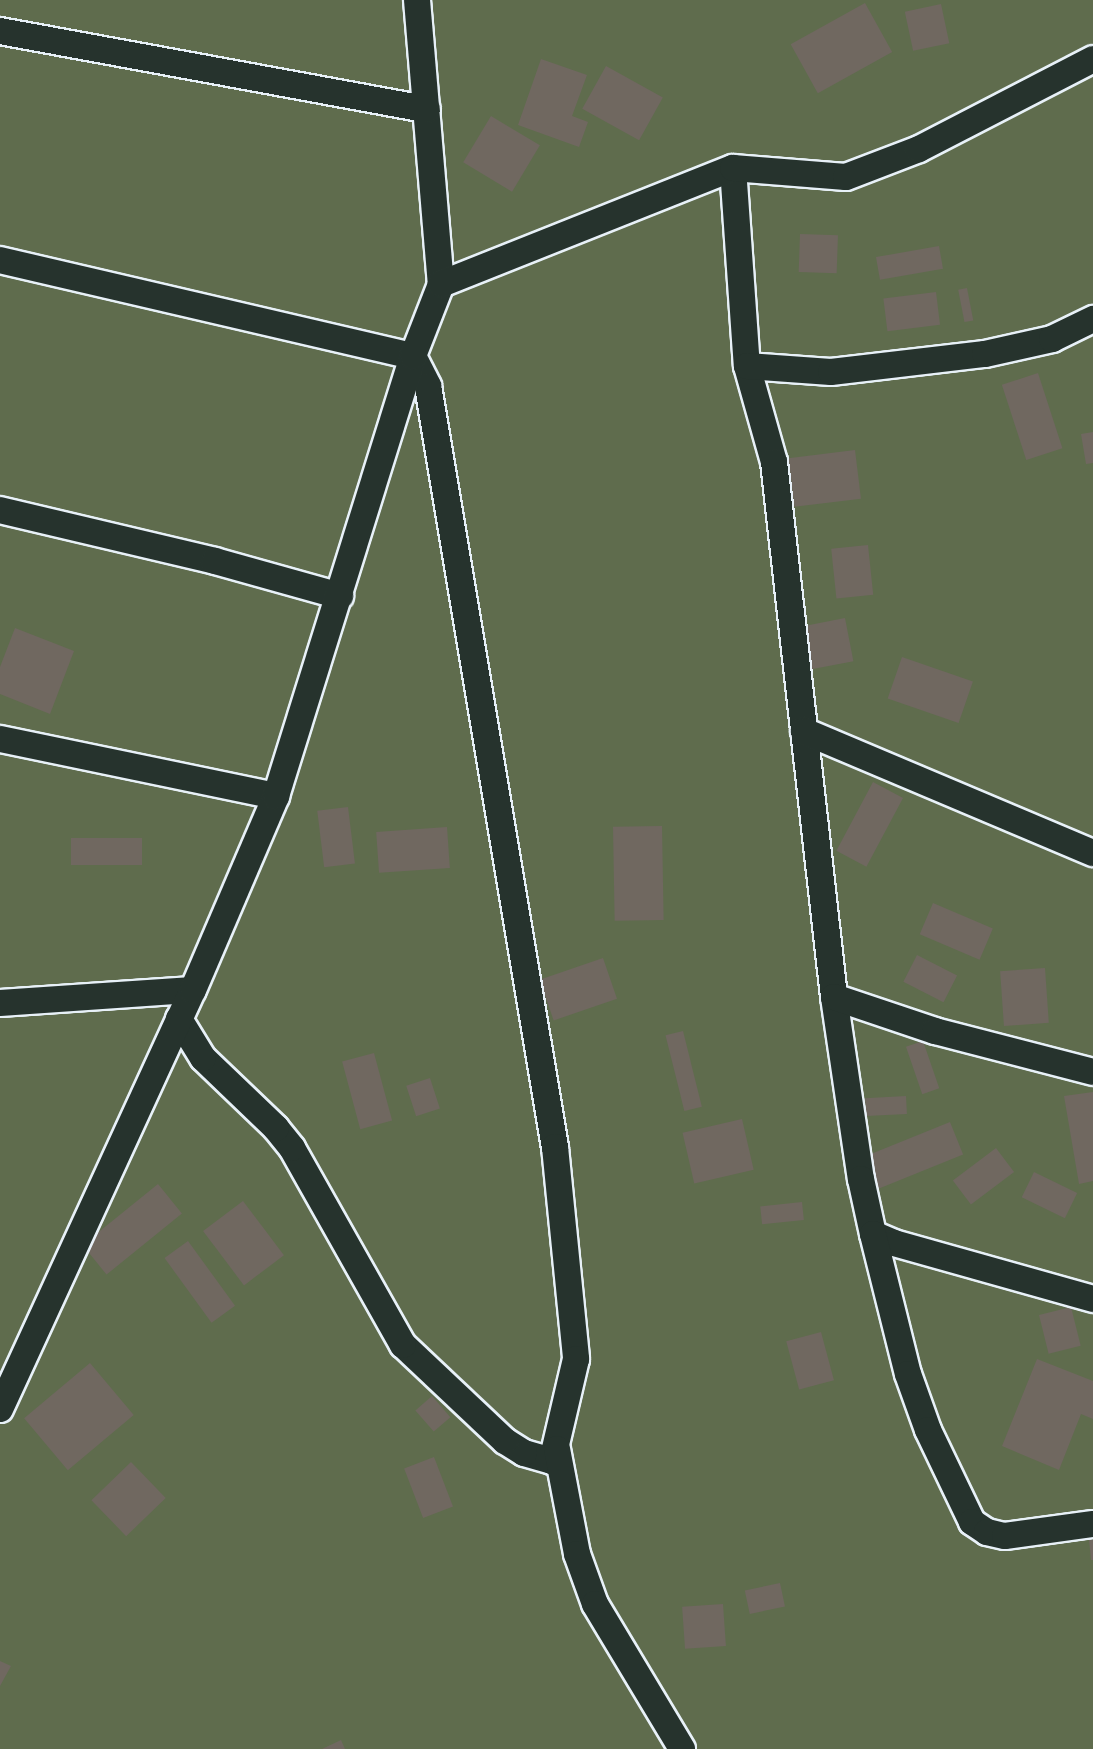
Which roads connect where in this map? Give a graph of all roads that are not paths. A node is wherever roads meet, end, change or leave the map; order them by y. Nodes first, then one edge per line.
1 (417, 0) edge
2 (0, 31) edge
3 (1093, 59) edge
4 (427, 109) junction
5 (733, 168) junction
6 (0, 260) edge
7 (441, 284) junction
8 (1093, 319) edge
9 (413, 356) junction
10 (747, 366) junction
11 (0, 510) edge
12 (340, 596) junction
13 (804, 731) junction
14 (0, 739) edge
15 (276, 796) junction
16 (1093, 853) edge
17 (193, 990) junction
18 (834, 997) junction
19 (0, 1003) edge
20 (179, 1019) junction
21 (1093, 1072) edge
22 (873, 1234) junction
23 (1093, 1299) edge
24 (0, 1409) edge
25 (557, 1449) junction
26 (1093, 1524) edge
27 (682, 1749) edge

1 - 4 street
2 - 4 street
3 - 5 street
4 - 7 street
5 - 7 street
5 - 10 street
6 - 9 street
7 - 9 street
8 - 10 street
9 - 12 street
9 - 25 street
10 - 13 street
11 - 12 street
12 - 15 street
13 - 16 street
13 - 18 street
14 - 15 street
15 - 17 street
17 - 19 street
17 - 20 street
18 - 21 street
18 - 22 street
20 - 24 street
20 - 25 street
22 - 23 street
22 - 26 street
25 - 27 street

